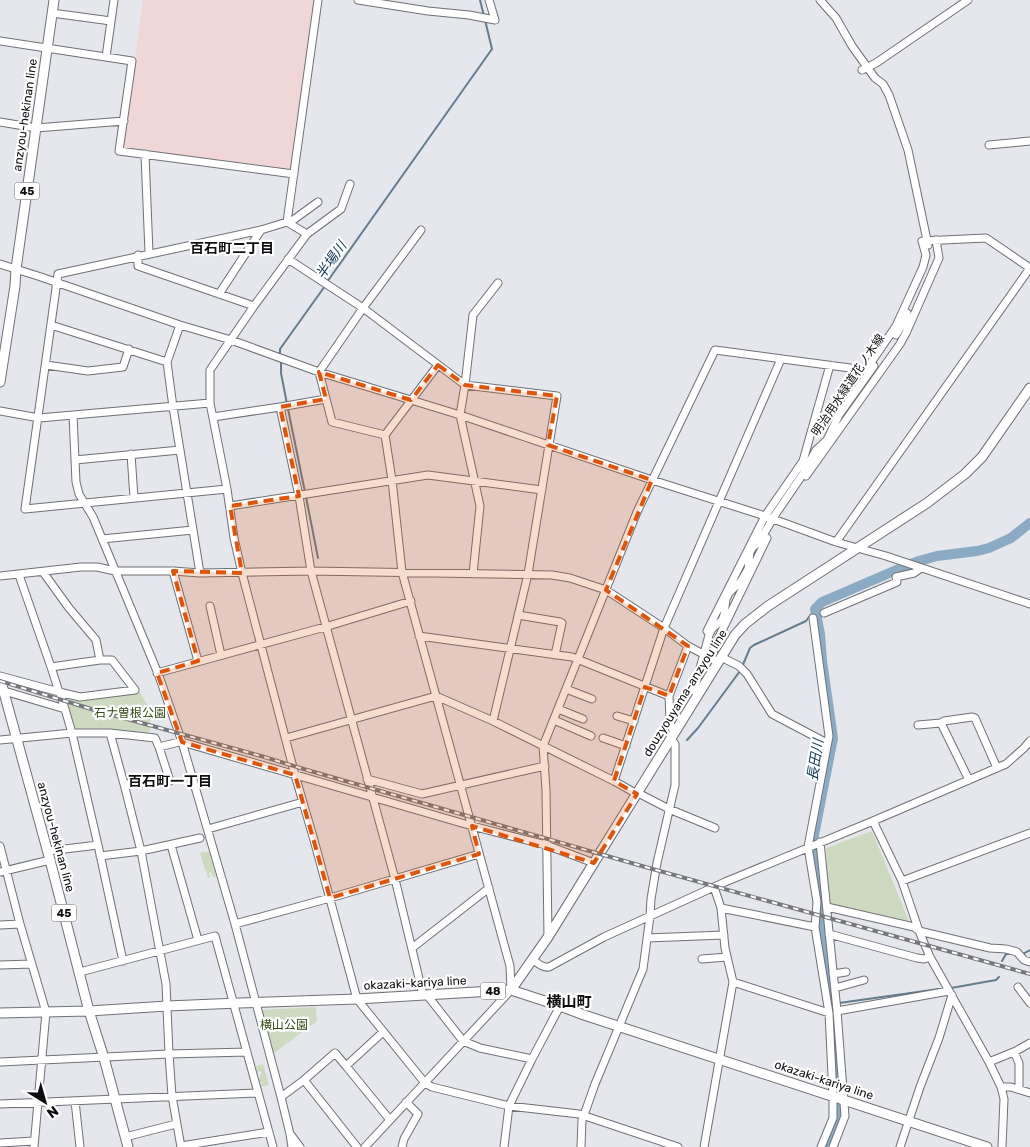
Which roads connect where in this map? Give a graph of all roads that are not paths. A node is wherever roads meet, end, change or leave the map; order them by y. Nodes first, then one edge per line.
1 (54, 0) edge
2 (114, 0) edge
3 (318, 0) edge
4 (358, 0) edge
5 (489, 0) edge
6 (820, 0) edge
7 (968, 0) edge
8 (52, 13) junction
9 (111, 21) junction
10 (0, 41) edge
11 (47, 48) junction
12 (106, 56) junction
13 (865, 69) junction
14 (124, 121) junction
15 (0, 122) edge
16 (36, 128) junction
17 (1030, 141) edge
18 (989, 145) dead end
19 (144, 154) junction
20 (294, 174) junction
21 (350, 184) dead end
22 (318, 202) dead end
23 (288, 223) junction
24 (261, 230) junction
25 (421, 230) dead end
26 (307, 234) junction
27 (936, 240) junction
28 (927, 241) junction
29 (149, 253) junction
30 (138, 255) junction
31 (288, 259) junction
32 (0, 264) edge
33 (1030, 268) edge
34 (16, 269) junction
35 (56, 283) junction
36 (498, 283) dead end
37 (219, 294) junction
38 (254, 306) junction
39 (363, 308) junction
40 (51, 325) junction
41 (180, 325) junction
42 (231, 340) junction
43 (129, 350) junction
44 (781, 359) junction
45 (167, 362) junction
46 (46, 365) junction
47 (438, 365) junction
48 (830, 365) junction
49 (319, 372) junction
50 (0, 382) edge
51 (465, 385) junction
52 (1030, 388) edge
53 (326, 399) junction
54 (411, 400) junction
55 (210, 404) junction
56 (173, 407) junction
57 (280, 408) junction
58 (0, 411) edge
59 (73, 415) junction
60 (460, 415) junction
61 (213, 417) junction
62 (38, 418) junction
63 (385, 435) junction
64 (548, 445) junction
65 (180, 450) junction
66 (131, 454) junction
67 (74, 460) junction
68 (392, 480) junction
69 (474, 480) junction
70 (652, 480) junction
71 (227, 489) junction
72 (542, 490) junction
73 (187, 493) junction
74 (299, 496) junction
75 (134, 498) junction
76 (719, 502) junction
77 (85, 503) junction
78 (230, 506) junction
79 (764, 516) junction
80 (774, 520) junction
81 (193, 530) junction
82 (102, 538) junction
83 (836, 542) junction
84 (856, 548) junction
85 (921, 568) junction
86 (115, 571) junction
87 (173, 571) junction
88 (311, 571) junction
89 (43, 572) junction
90 (402, 572) junction
91 (200, 573) junction
92 (242, 573) junction
93 (473, 574) junction
94 (528, 574) junction
95 (19, 575) junction
96 (0, 576) edge
97 (606, 590) junction
98 (411, 601) junction
99 (1030, 604) edge
100 (210, 606) dead end
101 (824, 612) dead end
102 (518, 615) junction
103 (813, 618) dead end
104 (325, 628) junction
105 (664, 628) junction
106 (419, 636) junction
107 (260, 644) junction
108 (688, 646) junction
109 (510, 648) junction
110 (702, 653) junction
111 (554, 654) junction
112 (221, 655) junction
113 (578, 659) junction
114 (100, 660) junction
115 (716, 660) junction
116 (198, 661) junction
117 (52, 667) junction
118 (157, 673) junction
119 (0, 677) edge
120 (645, 687) junction
121 (566, 689) junction
122 (1, 690) edge
123 (694, 691) dead end
124 (59, 692) junction
125 (436, 696) junction
126 (669, 696) junction
127 (592, 700) dead end
128 (65, 709) junction
129 (558, 709) junction
130 (617, 716) dead end
131 (583, 719) dead end
132 (351, 720) junction
133 (554, 720) junction
134 (493, 721) junction
135 (634, 721) junction
136 (942, 723) junction
137 (918, 725) dead end
138 (72, 733) junction
139 (110, 733) junction
140 (591, 736) dead end
141 (673, 737) junction
142 (286, 738) junction
143 (603, 738) dead end
144 (16, 739) junction
145 (0, 740) edge
146 (1030, 741) edge
147 (182, 742) junction
148 (827, 743) junction
149 (159, 746) junction
150 (543, 746) junction
151 (626, 746) junction
152 (545, 766) junction
153 (997, 768) junction
154 (295, 775) junction
155 (367, 780) junction
156 (969, 780) junction
157 (614, 781) junction
158 (124, 784) junction
159 (460, 785) junction
160 (637, 793) junction
161 (371, 797) junction
162 (303, 802) junction
163 (670, 809) junction
164 (873, 821) junction
165 (472, 826) junction
166 (715, 828) dead end
167 (208, 829) junction
168 (1030, 833) edge
169 (200, 838) dead end
170 (98, 845) junction
171 (171, 845) junction
172 (546, 845) junction
173 (814, 845) junction
174 (0, 846) edge
175 (141, 851) junction
176 (480, 854) junction
177 (49, 856) junction
178 (100, 856) junction
179 (594, 863) junction
180 (3, 871) edge
181 (395, 879) junction
182 (902, 881) junction
183 (714, 887) junction
184 (489, 888) junction
185 (330, 898) junction
186 (827, 907) junction
187 (722, 908) junction
188 (650, 916) junction
189 (20, 924) junction
190 (235, 924) junction
191 (0, 925) edge
192 (816, 928) junction
193 (919, 931) junction
194 (830, 934) junction
195 (724, 935) junction
196 (548, 937) junction
197 (647, 938) junction
198 (198, 940) junction
199 (412, 948) junction
200 (159, 951) junction
201 (727, 957) junction
202 (930, 957) junction
203 (702, 959) dead end
204 (123, 960) junction
205 (533, 960) junction
206 (1030, 962) edge
207 (32, 964) junction
208 (0, 965) edge
209 (80, 972) junction
210 (846, 972) dead end
211 (834, 974) junction
212 (864, 980) dead end
213 (733, 982) junction
214 (1018, 987) dead end
215 (835, 988) junction
216 (510, 990) junction
217 (950, 993) junction
218 (425, 995) junction
219 (357, 999) junction
220 (256, 1002) junction
221 (233, 1003) junction
222 (1030, 1004) edge
223 (167, 1006) junction
224 (560, 1006) junction
225 (90, 1011) junction
226 (837, 1011) junction
227 (46, 1012) junction
228 (0, 1013) edge
229 (829, 1013) junction
230 (619, 1026) junction
231 (383, 1032) junction
232 (463, 1041) junction
233 (1030, 1043) edge
234 (247, 1052) junction
235 (1014, 1052) junction
236 (169, 1054) junction
237 (104, 1058) junction
238 (532, 1058) junction
239 (720, 1059) junction
240 (42, 1060) junction
241 (0, 1062) edge
242 (989, 1062) junction
243 (346, 1066) junction
244 (304, 1080) junction
245 (424, 1083) junction
246 (1001, 1086) junction
247 (1019, 1089) junction
248 (258, 1093) junction
249 (1030, 1093) edge
250 (172, 1096) junction
251 (833, 1096) junction
252 (282, 1097) junction
253 (115, 1100) junction
254 (844, 1100) junction
255 (75, 1101) junction
256 (406, 1102) junction
257 (37, 1103) junction
258 (0, 1104) edge
259 (509, 1106) junction
260 (584, 1115) junction
261 (390, 1120) junction
262 (908, 1121) junction
263 (176, 1124) junction
264 (269, 1132) junction
265 (290, 1134) junction
266 (125, 1137) junction
267 (0, 1142) edge
268 (34, 1144) edge
269 (80, 1147) edge
270 (128, 1147) edge
271 (181, 1147) edge
272 (272, 1147) edge
273 (292, 1147) edge
274 (300, 1147) edge
275 (357, 1147) edge
276 (365, 1147) edge
277 (402, 1147) edge
278 (504, 1147) edge
279 (581, 1147) edge
280 (678, 1147) edge
281 (704, 1147) edge
282 (821, 1147) edge
283 (833, 1147) edge
284 (900, 1147) edge
285 (987, 1147) edge
286 (1002, 1147) edge

1 - 8 main road, anzyou-hekinan line / 45
2 - 9 street
3 - 20 street
4 - 5 street
6 - 13 street, 明治用水緑道花ノ木線
7 - 13 street
8 - 9 street
8 - 11 main road, anzyou-hekinan line / 45
9 - 12 street
10 - 11 street
11 - 12 street
11 - 16 main road, anzyou-hekinan line / 45
12 - 14 street
13 - 28 street, 明治用水緑道花ノ木線
14 - 16 street
14 - 19 street
15 - 16 street
16 - 34 main road, anzyou-hekinan line / 45
17 - 18 street
19 - 20 street
19 - 29 street
20 - 23 street
21 - 26 street
22 - 23 street
23 - 24 street
23 - 26 street
24 - 29 street
24 - 37 street
25 - 39 street
26 - 31 street
27 - 28 street
27 - 33 street
27 - 80 street
28 - 48 street
28 - 80 street, 明治用水緑道花ノ木線
29 - 30 street
30 - 35 street
30 - 37 street
31 - 38 street
31 - 39 street
32 - 34 street
33 - 83 street
34 - 35 street
34 - 50 main road, anzyou-hekinan line / 45
35 - 40 street
35 - 41 street
36 - 51 street
37 - 38 street
38 - 42 street
39 - 47 street
39 - 49 street
40 - 43 street
40 - 46 street
41 - 42 street
41 - 45 street
42 - 49 street
42 - 55 street
43 - 45 street
43 - 46 street
44 - 48 street
44 - 70 street
44 - 76 street
45 - 56 street
46 - 62 street
47 - 51 street
47 - 54 street
48 - 79 street
49 - 53 street
49 - 54 street
51 - 60 street
51 - 64 street
52 - 84 main road, douzyouyama-anzyou line
53 - 57 street
53 - 63 street
54 - 60 street
54 - 63 street
55 - 56 street
55 - 61 street
56 - 59 street
56 - 65 street
57 - 61 street
57 - 74 street
58 - 62 street
59 - 62 street
59 - 67 street
60 - 64 street
60 - 69 street
61 - 71 street
62 - 77 street
63 - 68 street
64 - 70 street
64 - 72 street
65 - 66 street
65 - 73 street
66 - 67 street
66 - 75 street
67 - 77 street
68 - 69 street
68 - 74 street
68 - 90 street
69 - 72 street
69 - 93 street
70 - 76 street
70 - 97 street
71 - 73 street
71 - 78 street
72 - 94 street
73 - 75 street
73 - 81 street
74 - 78 street
74 - 88 street
75 - 77 street
76 - 79 street
76 - 105 street
77 - 82 street
78 - 92 street
79 - 80 street
79 - 110 street
80 - 83 street
80 - 110 street, 明治用水緑道花ノ木線
80 - 115 street
81 - 82 street
81 - 91 street
82 - 86 street
83 - 84 street
84 - 85 street
84 - 115 main road, douzyouyama-anzyou line
85 - 99 street
85 - 101 street
86 - 87 street
86 - 89 street
86 - 118 street
87 - 91 street
87 - 116 street
88 - 90 street
88 - 92 street
88 - 104 street
89 - 95 street
89 - 114 street
90 - 93 street
90 - 98 street
91 - 92 street
92 - 107 street
93 - 94 street
94 - 97 street
94 - 102 street
95 - 96 street
95 - 117 street
97 - 105 street
97 - 113 street
98 - 104 street
98 - 106 street
100 - 112 street
102 - 109 street
102 - 111 street
103 - 148 street
104 - 107 street
104 - 132 street
105 - 108 street
105 - 120 street
106 - 109 street
106 - 125 street
107 - 112 street
107 - 142 street
108 - 110 street
108 - 126 street
109 - 111 street
109 - 134 street
110 - 115 street
110 - 123 street, 明治用水緑道花ノ木線
111 - 113 street
112 - 116 street
113 - 120 street
113 - 121 street
114 - 117 street
114 - 124 street
115 - 141 main road, douzyouyama-anzyou line
115 - 148 street
116 - 118 street
117 - 124 street
118 - 147 street
119 - 122 main road, anzyou-hekinan line / 45
119 - 124 street
120 - 126 street
120 - 135 street
121 - 127 street
121 - 129 street
122 - 128 street
122 - 144 main road, anzyou-hekinan line / 45
124 - 128 street
125 - 132 street
125 - 134 street
125 - 159 street
126 - 141 street
128 - 138 street
129 - 131 street
129 - 133 street
130 - 135 street
132 - 142 street
132 - 155 street
133 - 140 street
133 - 150 street
134 - 150 street
135 - 151 street
136 - 137 street
136 - 153 street
136 - 156 street
138 - 139 street
138 - 144 street
138 - 170 street
139 - 149 street
139 - 158 street
141 - 160 main road, douzyouyama-anzyou line
141 - 163 street
142 - 154 street
143 - 151 street
144 - 145 street
144 - 177 main road, anzyou-hekinan line / 45
146 - 153 street
147 - 149 street
147 - 154 street
147 - 167 street
148 - 173 street
149 - 158 street
150 - 152 street
150 - 157 street
151 - 157 street
152 - 159 street
152 - 172 street
153 - 156 street
154 - 161 street
154 - 162 street
155 - 159 street
155 - 161 street
156 - 164 street
157 - 160 street
158 - 175 street
159 - 165 street
160 - 163 street
160 - 179 main road, douzyouyama-anzyou line
161 - 165 street
161 - 181 street
162 - 167 street
162 - 185 street
163 - 166 street
163 - 188 street
164 - 173 street
164 - 182 street
165 - 172 street
165 - 176 street
167 - 190 street
168 - 182 street
169 - 171 street
170 - 177 street
170 - 178 street
171 - 175 street
171 - 198 street
172 - 179 street
172 - 196 street
173 - 183 street
173 - 186 street
173 - 192 street
174 - 180 street
175 - 178 street
175 - 200 street
176 - 181 street
176 - 184 street
177 - 180 street
177 - 209 main road, anzyou-hekinan line / 45
178 - 204 street
179 - 196 main road, douzyouyama-anzyou line
180 - 189 street
181 - 185 street
181 - 199 street
182 - 193 street
183 - 187 street
183 - 188 street
184 - 199 street
184 - 216 street
185 - 190 street
185 - 219 street
186 - 193 street
186 - 194 street
187 - 192 street
187 - 195 street
188 - 197 street
188 - 205 street
189 - 191 street
189 - 207 street
190 - 220 street
192 - 229 street
193 - 202 street
193 - 206 street
194 - 202 street
194 - 211 street
195 - 197 street
195 - 201 street
196 - 205 main road, douzyouyama-anzyou line
197 - 230 street
198 - 200 street
198 - 221 street
199 - 218 street
200 - 204 street
200 - 223 street
201 - 203 street
201 - 213 street
202 - 217 street
204 - 209 street
205 - 216 main road, douzyouyama-anzyou line
207 - 208 street
207 - 227 street
209 - 225 main road, anzyou-hekinan line / 45
210 - 211 street
211 - 215 street
212 - 215 street
213 - 229 street
213 - 239 street
214 - 222 street
215 - 226 street
216 - 218 main road, okazaki-kariya line / 48
216 - 224 main road, okazaki-kariya line / 48
216 - 232 street
217 - 226 street
217 - 242 street
217 - 262 street
218 - 219 main road, okazaki-kariya line / 48
218 - 232 street
219 - 220 main road, okazaki-kariya line / 48
219 - 231 street
220 - 221 main road, okazaki-kariya line / 48
220 - 252 street
221 - 223 main road, okazaki-kariya line / 48
221 - 234 street
223 - 225 main road, okazaki-kariya line / 48
223 - 236 street
224 - 230 main road, okazaki-kariya line / 48
224 - 238 street
225 - 227 main road, okazaki-kariya line / 48
225 - 237 main road, anzyou-hekinan line / 45
226 - 254 street
227 - 228 main road, okazaki-kariya line / 48
227 - 240 street
229 - 251 street
230 - 239 main road, okazaki-kariya line / 48
230 - 260 street
231 - 243 street
231 - 245 street
232 - 238 street
232 - 245 street
233 - 235 street
234 - 236 street
234 - 248 street
235 - 242 street
235 - 247 street
236 - 237 street
236 - 250 street
237 - 240 street
237 - 253 main road, anzyou-hekinan line / 45
238 - 259 street
239 - 251 main road, okazaki-kariya line / 48
239 - 281 street
240 - 241 street
240 - 257 street
242 - 246 street
243 - 244 street
243 - 261 street
244 - 252 street
244 - 275 street
245 - 256 street
245 - 259 street
246 - 247 street
246 - 286 street
247 - 249 street
248 - 250 street
248 - 264 street
250 - 253 street
250 - 263 street
251 - 254 main road, okazaki-kariya line / 48
251 - 282 street
252 - 265 street
253 - 255 street
253 - 266 main road, anzyou-hekinan line / 45
254 - 262 main road, okazaki-kariya line / 48
254 - 283 street
255 - 257 street
255 - 269 street
256 - 261 street
256 - 277 street
257 - 258 street
257 - 268 street
259 - 260 street
259 - 278 street
260 - 279 street
260 - 280 street
261 - 276 street
262 - 284 street
262 - 285 main road, okazaki-kariya line / 48
263 - 266 street
263 - 271 street
264 - 271 street
264 - 272 street
265 - 273 street
265 - 274 street
266 - 270 main road, anzyou-hekinan line / 45
267 - 268 street

